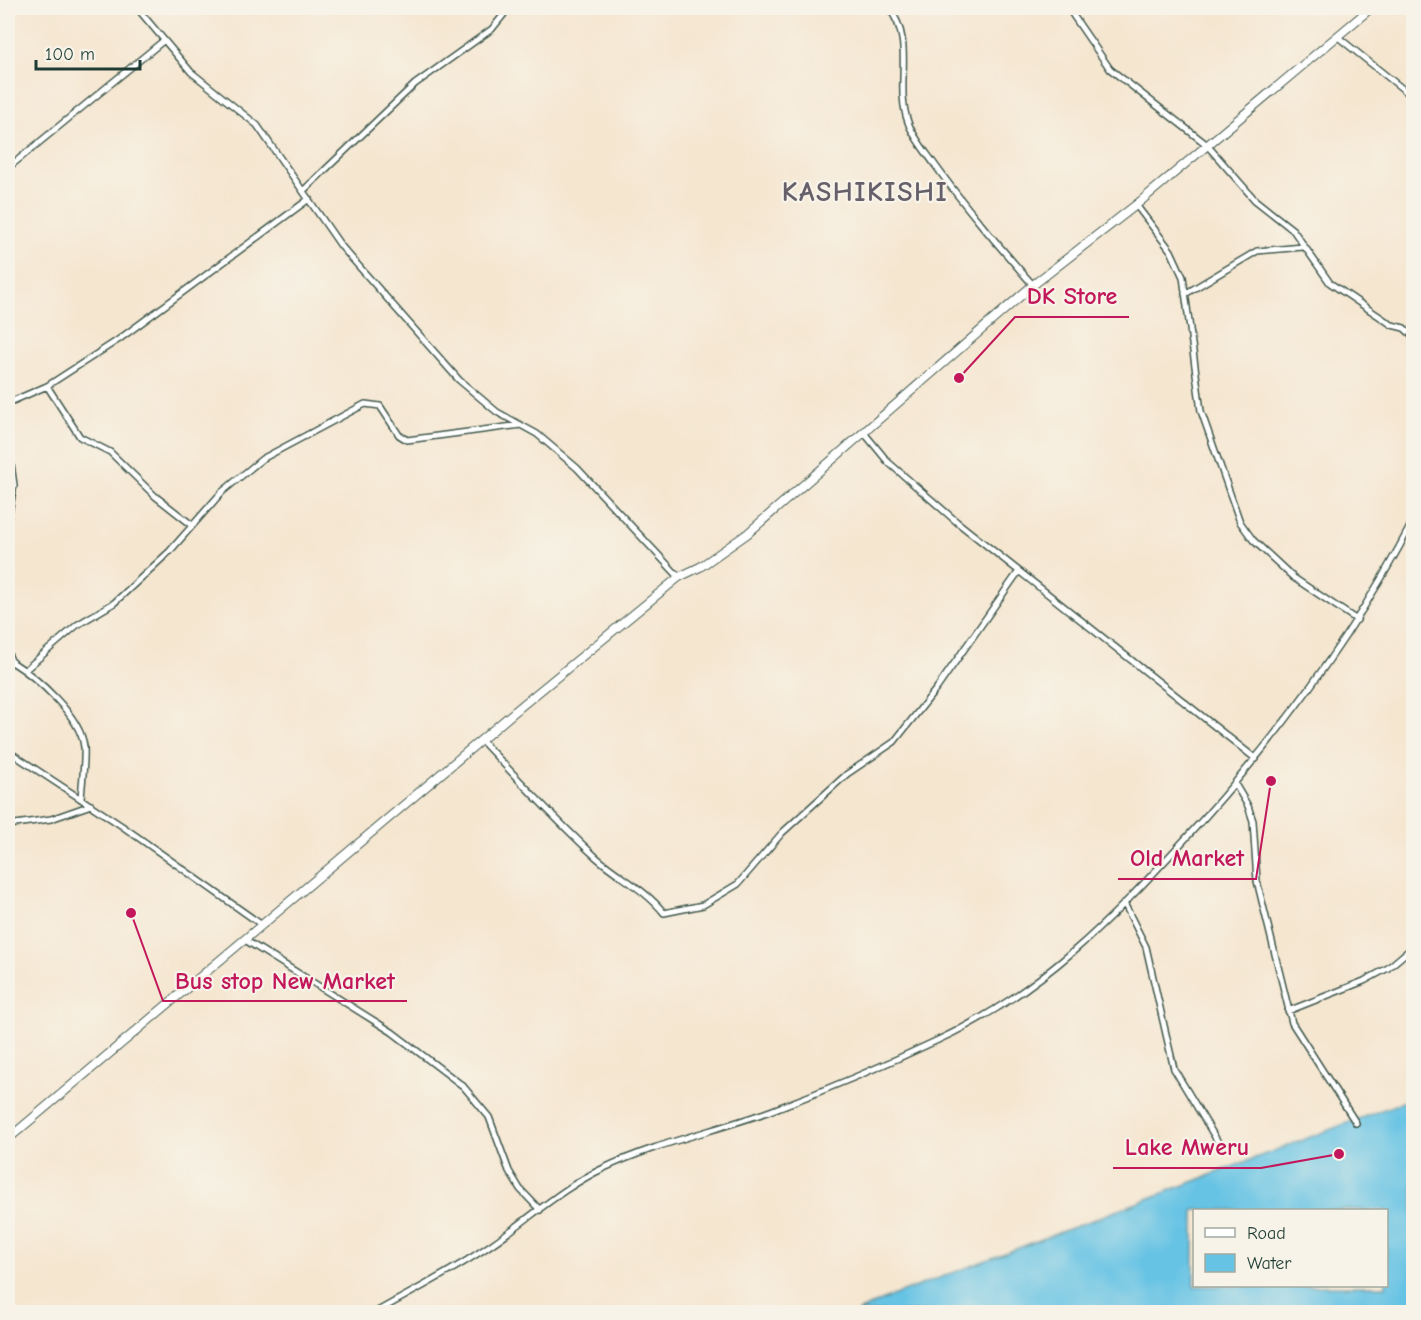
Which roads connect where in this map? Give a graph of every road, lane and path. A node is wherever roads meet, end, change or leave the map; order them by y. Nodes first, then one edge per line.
1 (137, 8) edge
2 (509, 8) edge
3 (889, 8) edge
4 (1068, 8) edge
5 (1371, 8) edge
6 (1338, 37) junction
7 (163, 41) junction
8 (1413, 98) edge
9 (1206, 144) junction
10 (8, 168) edge
11 (303, 191) junction
12 (309, 199) junction
13 (1136, 205) junction
14 (1303, 247) junction
15 (1033, 285) junction
16 (1185, 294) junction
17 (1413, 337) edge
18 (47, 386) junction
19 (8, 403) edge
20 (521, 426) junction
21 (865, 434) junction
22 (8, 443) edge
23 (8, 518) edge
24 (1413, 519) edge
25 (192, 525) junction
26 (1019, 571) junction
27 (679, 577) junction
28 (1357, 620) junction
29 (8, 654) edge
30 (10, 664) edge
31 (25, 670) junction
32 (481, 740) junction
33 (8, 751) edge
34 (1256, 759) junction
35 (1235, 784) junction
36 (81, 799) junction
37 (91, 806) junction
38 (8, 825) edge
39 (1124, 903) junction
40 (262, 925) junction
41 (245, 940) junction
42 (1413, 946) edge
43 (1288, 1011) junction
44 (1356, 1123) dead end
45 (8, 1139) edge
46 (1221, 1147) dead end
47 (540, 1209) junction
48 (376, 1312) edge

1 - 7 street
2 - 11 street
3 - 15 street
4 - 9 street
5 - 6 main road
6 - 8 street
6 - 9 main road
7 - 10 street
7 - 11 street
9 - 13 main road
9 - 14 street
11 - 12 street
12 - 18 street
12 - 20 street
13 - 15 main road
13 - 16 street
14 - 16 street
14 - 17 street
15 - 21 main road
16 - 28 street
18 - 19 street
18 - 25 street
20 - 25 street
20 - 27 street
21 - 26 street
21 - 27 main road
22 - 23 street
24 - 28 street
25 - 31 street
26 - 32 street
26 - 34 street
27 - 32 main road
28 - 34 street
29 - 30 street
30 - 31 street
31 - 36 street
32 - 40 main road
33 - 36 street
34 - 35 street
35 - 39 street
35 - 43 street
36 - 37 street
37 - 38 street
37 - 40 street
39 - 46 street
39 - 47 street
40 - 41 main road
41 - 45 main road
41 - 47 street
42 - 43 street
43 - 44 street
47 - 48 street

